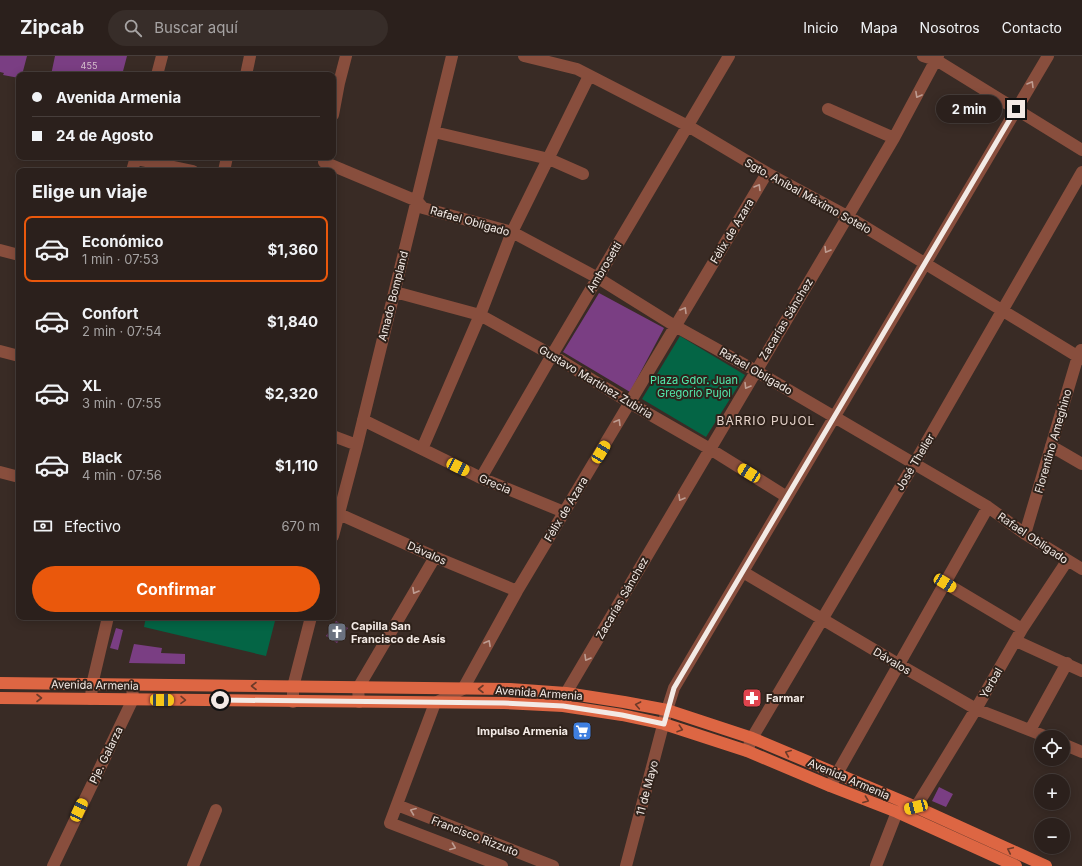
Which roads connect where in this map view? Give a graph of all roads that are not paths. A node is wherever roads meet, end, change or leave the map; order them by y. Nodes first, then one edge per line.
1 (162, 56) edge
2 (250, 56) edge
3 (346, 56) edge
4 (452, 56) edge
5 (524, 56) edge
6 (729, 56) edge
7 (924, 56) edge
8 (1048, 56) edge
9 (937, 58) edge
10 (158, 72) edge
11 (247, 72) edge
12 (589, 76) junction
13 (336, 99) edge
14 (828, 109) dead end
15 (1016, 109) junction
16 (688, 126) junction
17 (434, 132) junction
18 (894, 138) junction
19 (1082, 150) edge
20 (549, 159) junction
21 (145, 160) edge
22 (324, 163) edge
23 (180, 168) edge
24 (1082, 172) edge
25 (767, 173) junction
26 (583, 174) dead end
27 (417, 201) junction
28 (847, 216) junction
29 (512, 232) junction
30 (0, 250) edge
31 (16, 254) edge
32 (925, 263) junction
33 (598, 278) junction
34 (395, 292) junction
35 (1003, 311) junction
36 (480, 315) junction
37 (675, 326) junction
38 (0, 351) edge
39 (16, 355) edge
40 (552, 355) junction
41 (1081, 355) edge
42 (756, 370) junction
43 (630, 403) junction
44 (834, 417) junction
45 (363, 420) junction
46 (336, 437) edge
47 (357, 445) junction
48 (1051, 446) junction
49 (422, 449) junction
50 (710, 449) junction
51 (914, 464) junction
52 (1082, 464) edge
53 (0, 472) edge
54 (16, 476) edge
55 (481, 478) junction
56 (338, 495) edge
57 (787, 497) junction
58 (988, 508) junction
59 (564, 512) junction
60 (339, 514) junction
61 (336, 525) edge
62 (1025, 534) junction
63 (435, 557) junction
64 (1067, 561) junction
65 (1082, 569) edge
66 (744, 572) junction
67 (945, 583) junction
68 (517, 591) junction
69 (822, 618) junction
70 (107, 620) edge
71 (310, 620) edge
72 (1022, 630) junction
73 (1016, 641) junction
74 (1067, 663) junction
75 (898, 664) junction
76 (1082, 671) edge
77 (0, 683) edge
78 (92, 685) junction
79 (132, 685) junction
80 (293, 687) junction
81 (358, 688) junction
82 (463, 689) junction
83 (566, 693) junction
84 (0, 698) edge
85 (92, 699) junction
86 (133, 699) junction
87 (293, 702) junction
88 (359, 702) junction
89 (435, 703) junction
90 (563, 706) junction
91 (976, 709) junction
92 (667, 710) junction
93 (664, 724) junction
94 (1030, 730) junction
95 (1034, 732) edge
96 (752, 738) junction
97 (1070, 747) edge
98 (747, 751) junction
99 (1082, 752) edge
100 (836, 774) junction
101 (830, 786) junction
102 (397, 805) junction
103 (916, 807) junction
104 (216, 810) dead end
105 (897, 812) junction
106 (53, 866) edge
107 (193, 866) edge
108 (502, 866) edge
109 (553, 866) edge
110 (626, 866) edge
111 (876, 866) edge
112 (1016, 866) edge
113 (1046, 866) edge

1 - 10 street
2 - 11 street
3 - 13 street
4 - 17 street, Amado Bompland
5 - 12 street, Sgto. Aníbal Máximo Sotelo
6 - 16 street, Ambrosetti
7 - 9 street
15 -> 8 street, 11 de Mayo
9 - 15 street
9 -> 18 street, Zacarías Sánchez
12 - 16 street, Sgto. Aníbal Máximo Sotelo
12 - 20 street
14 - 18 street
15 - 19 street
15 - 32 street, 11 de Mayo
16 - 25 street, Sgto. Aníbal Máximo Sotelo
16 - 33 street, Ambrosetti
17 - 20 street
17 - 27 street, Amado Bompland
18 - 28 street, Zacarías Sánchez
20 - 26 street
20 - 29 street
21 - 23 street
22 - 27 street
24 - 35 street, José Thelier
25 - 28 street, Sgto. Aníbal Máximo Sotelo
37 -> 25 street, Félix de Azara
27 - 29 street, Rafael Obligado
27 - 34 street, Amado Bompland
28 - 32 street, Sgto. Aníbal Máximo Sotelo
28 -> 42 street, Zacarías Sánchez
29 - 33 street, Rafael Obligado
29 - 36 street
30 - 31 street
32 - 35 street, Sgto. Aníbal Máximo Sotelo
32 - 44 street, 11 de Mayo
33 - 37 street, Rafael Obligado
33 - 40 street, Ambrosetti
34 - 36 street, Gustavo Martínez Zubiria
34 - 45 street, Amado Bompland
35 - 41 street, Sgto. Aníbal Máximo Sotelo
35 - 51 street, José Thelier
36 - 40 street, Gustavo Martínez Zubiria
36 - 49 street
37 - 42 street, Rafael Obligado
37 - 43 street, Félix de Azara
38 - 39 street
40 - 43 street, Gustavo Martínez Zubiria
40 - 55 street, Ambrosetti
41 - 48 street, Florentino Ameghino
42 - 44 street, Rafael Obligado
42 -> 50 street, Zacarías Sánchez
43 - 50 street, Gustavo Martínez Zubiria
59 -> 43 street, Félix de Azara
44 - 51 street, Rafael Obligado
44 - 57 street, 11 de Mayo
45 - 47 street, Amado Bompland
45 - 49 street, Grecia
46 - 47 street
47 - 56 street, Amado Bompland
48 - 52 street
48 - 62 street, Florentino Ameghino
49 - 55 street, Grecia
50 - 57 street, Gustavo Martínez Zubiria
50 -> 83 street, Zacarías Sánchez
51 - 58 street, Rafael Obligado
51 - 69 street, José Thelier
53 - 54 street
55 - 59 street, Grecia
56 - 60 street, Amado Bompland
57 - 66 street, 11 de Mayo
58 - 62 street, Rafael Obligado
58 - 67 street
59 - 68 street, Félix de Azara
60 - 61 street, Amado Bompland
60 - 63 street, Dávalos
62 - 64 street, Rafael Obligado
63 - 68 street, Dávalos
63 -> 81 street
64 - 65 street, Rafael Obligado
64 - 72 street, Yerbal
66 - 69 street, Dávalos
66 - 92 street, 11 de Mayo
67 - 72 street
67 - 75 street
82 -> 68 street, Félix de Azara
69 - 75 street, Dávalos
69 - 96 street, José Thelier
70 - 78 street
71 - 80 street
72 - 73 street, Yerbal
73 - 74 street
73 - 91 street, Yerbal
74 - 76 street
74 - 94 street
75 - 91 street, Dávalos
75 - 100 street
77 - 78 main road, Avenida Armenia
78 - 79 main road, Avenida Armenia
78 - 85 street
80 -> 79 main road, Avenida Armenia
79 - 86 street, Pje. Galarza
80 - 81 main road, Avenida Armenia
80 - 87 street
81 - 82 main road, Avenida Armenia
81 - 88 street
83 -> 82 main road, Avenida Armenia
82 - 89 street
83 - 90 street, Zacarías Sánchez
92 -> 83 main road, Avenida Armenia
84 -> 85 main road, Avenida Armenia
85 - 86 main road, Avenida Armenia
86 -> 87 main road, Avenida Armenia
86 - 106 street, Pje. Galarza
87 - 88 main road, Avenida Armenia
88 - 89 main road, Avenida Armenia
89 - 90 main road, Avenida Armenia
89 - 102 street
90 - 93 main road, Avenida Armenia
91 - 94 street, Dávalos
91 - 103 street, Yerbal
92 - 93 street, 11 de Mayo
92 - 96 main road, Avenida Armenia
93 -> 98 main road, Avenida Armenia
93 - 110 street, 11 de Mayo
94 - 95 street, Dávalos
96 - 98 street, José Thelier
100 -> 96 main road, Avenida Armenia
97 - 99 street
98 - 101 main road, Avenida Armenia
100 - 101 street
100 - 103 main road, Avenida Armenia
101 -> 105 main road, Avenida Armenia
102 -> 108 street, Francisco Rizzuto
109 -> 102 street, Francisco Rizzuto
103 - 105 street
113 -> 103 main road, Avenida Armenia
104 - 107 street
105 - 111 street
105 - 112 main road, Avenida Armenia

